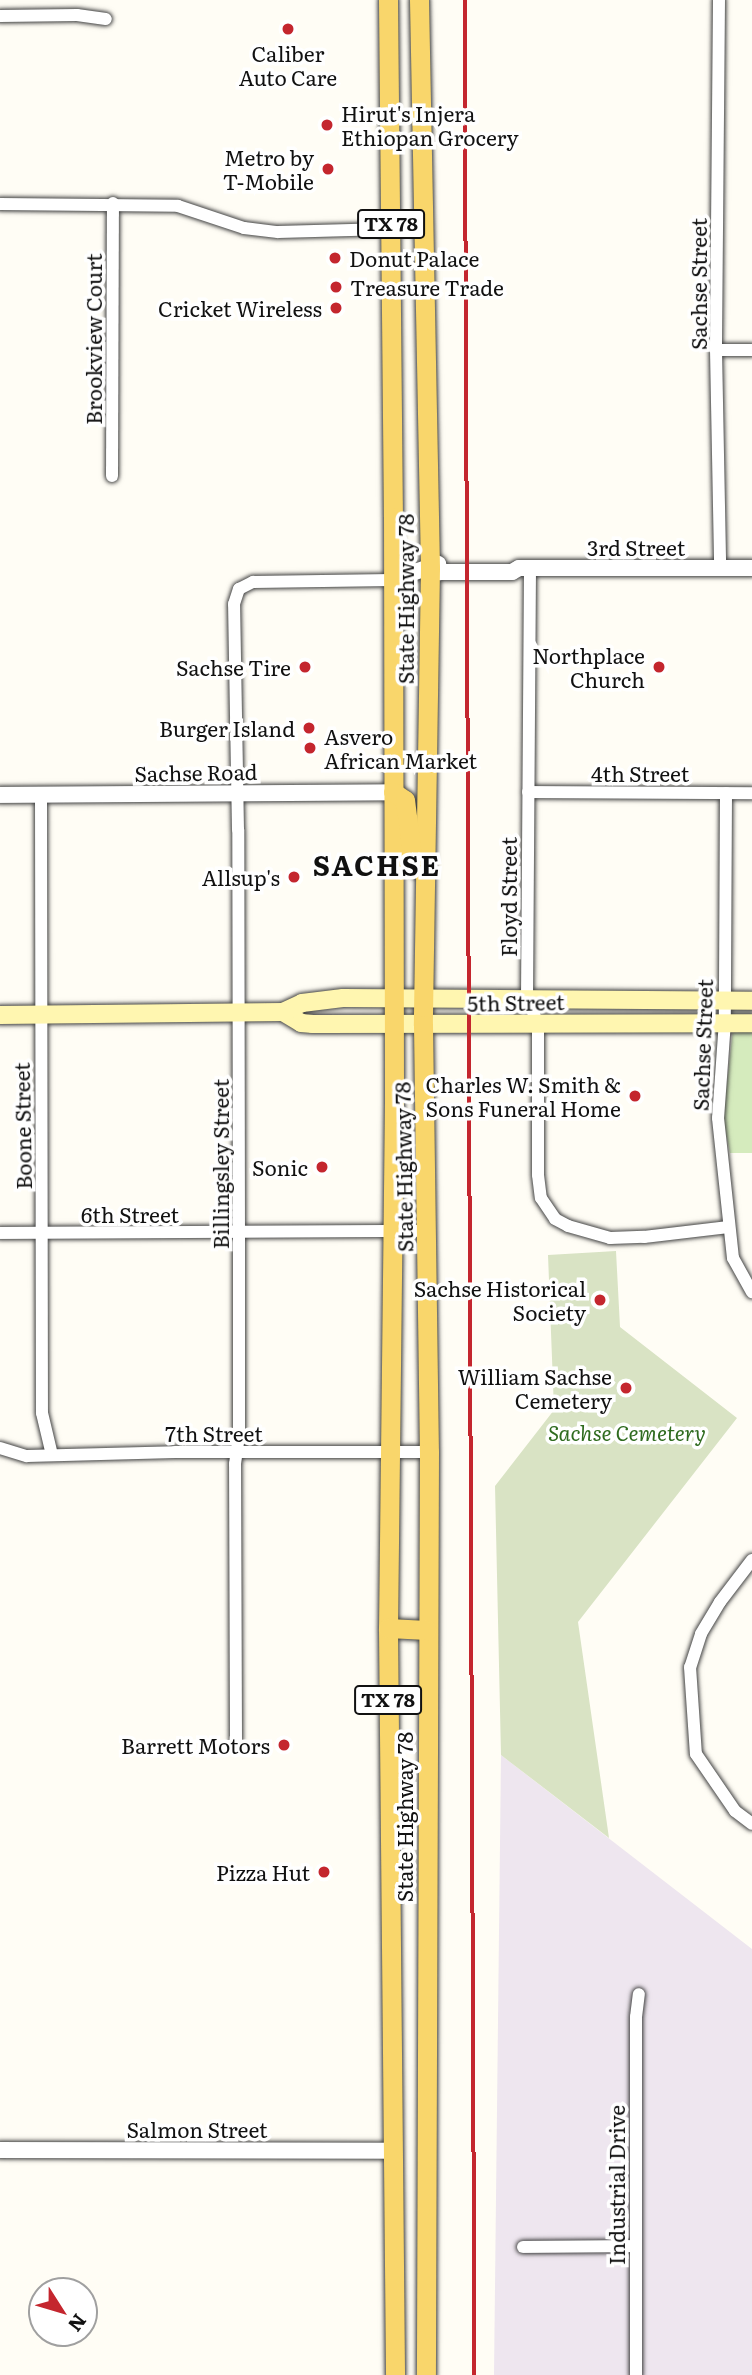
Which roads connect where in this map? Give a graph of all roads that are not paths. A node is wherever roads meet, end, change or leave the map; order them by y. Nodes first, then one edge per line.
1 (388, 0) edge
2 (419, 0) edge
3 (719, 0) edge
4 (0, 16) edge
5 (106, 19) dead end
6 (113, 203) junction
7 (0, 204) edge
8 (424, 228) junction
9 (391, 229) junction
10 (716, 349) junction
11 (752, 350) edge
12 (112, 476) dead end
13 (429, 568) junction
14 (720, 568) junction
15 (752, 568) edge
16 (524, 569) junction
17 (392, 580) junction
18 (239, 589) joint
19 (393, 792) junction
20 (528, 792) junction
21 (237, 793) junction
22 (726, 793) junction
23 (752, 793) edge
24 (0, 796) edge
25 (41, 796) junction
26 (424, 875) junction
27 (393, 998) junction
28 (423, 998) junction
29 (527, 998) junction
30 (577, 998) junction
31 (724, 999) junction
32 (752, 1001) edge
33 (239, 1012) junction
34 (283, 1012) junction
35 (0, 1015) edge
36 (42, 1015) junction
37 (725, 1021) junction
38 (577, 1023) junction
39 (752, 1023) edge
40 (538, 1024) junction
41 (393, 1025) junction
42 (423, 1025) junction
43 (728, 1227) junction
44 (428, 1231) junction
45 (393, 1232) junction
46 (0, 1233) edge
47 (43, 1233) junction
48 (239, 1233) junction
49 (752, 1292) edge
50 (0, 1448) edge
51 (237, 1452) junction
52 (391, 1452) junction
53 (429, 1452) junction
54 (52, 1455) junction
55 (752, 1560) edge
56 (388, 1628) junction
57 (427, 1630) junction
58 (236, 1740) dead end
59 (752, 1824) edge
60 (639, 1994) dead end
61 (0, 2150) edge
62 (394, 2151) junction
63 (636, 2246) junction
64 (523, 2247) dead end
65 (395, 2375) edge
66 (426, 2375) edge
67 (636, 2375) edge

1 - 9 main road, State Highway 78 / TX 78
2 - 8 main road, State Highway 78 / TX 78
3 - 10 street, Sachse Street
4 - 5 street
6 - 7 street
6 - 9 street
6 - 12 street, Brookview Court
8 - 9 street
8 - 13 main road, State Highway 78 / TX 78
9 - 17 main road, State Highway 78 / TX 78
10 - 11 street
10 - 14 street, Sachse Street
13 - 16 street, 3rd Street
13 - 17 street, 3rd Street
13 - 26 main road, State Highway 78 / TX 78
14 - 15 street, 3rd Street
14 - 16 street, 3rd Street
16 - 20 street, Floyd Street
17 - 18 street, 3rd Street
17 - 19 main road, State Highway 78 / TX 78
18 - 21 street, Billingsley Street
19 - 21 street, Sachse Road
19 - 26 main road
19 - 27 main road, State Highway 78 / TX 78
20 - 22 street, 4th Street
20 - 29 street, Floyd Street
21 - 25 street, Sachse Road
21 - 33 street, Billingsley Street
22 - 23 street, 4th Street
22 - 31 street, Sachse Street
24 - 25 street, Sachse Road
25 - 36 street, Boone Street
26 - 28 main road, State Highway 78 / TX 78
27 - 28 main road, 5th Street
27 - 34 main road, 5th Street
27 - 41 main road, State Highway 78 / TX 78
28 - 29 main road, 5th Street
28 - 42 main road, State Highway 78 / TX 78
29 - 30 main road, 5th Street
29 - 40 street, Floyd Street
30 - 31 main road, 5th Street
30 - 38 main road
31 - 32 main road, 5th Street
31 - 37 street, Sachse Street
33 - 34 main road, 5th Street
33 - 36 main road, 5th Street
33 - 48 street, Billingsley Street
34 - 41 main road, 5th Street
35 - 36 main road, 5th Street
36 - 47 street, Boone Street
37 - 38 main road, 5th Street
37 - 39 main road, 5th Street
37 - 43 street, Sachse Street
38 - 40 main road, 5th Street
40 - 42 main road, 5th Street
40 - 43 street, Floyd Street
41 - 42 main road, 5th Street
41 - 45 main road, State Highway 78 / TX 78
42 - 44 main road, State Highway 78 / TX 78
43 - 49 street, Sachse Street
44 - 45 street, 6th Street
44 - 53 main road, State Highway 78 / TX 78
45 - 48 street, 6th Street
45 - 52 main road, State Highway 78 / TX 78
46 - 47 street, 6th Street
47 - 48 street, 6th Street
47 - 54 street, Boone Street
48 - 51 street, Billingsley Street
50 - 54 street, 7th Street
51 - 52 street, 7th Street
51 - 54 street, 7th Street
51 - 58 street, Billingsley Street
52 - 53 street, 7th Street
52 - 56 main road, State Highway 78 / TX 78
53 - 57 main road, State Highway 78 / TX 78
55 - 59 street
56 - 57 main road
56 - 62 main road, State Highway 78 / TX 78
57 - 66 main road, State Highway 78 / TX 78
60 - 63 street, Industrial Drive
61 - 62 street, Salmon Street
62 - 65 main road, State Highway 78 / TX 78
63 - 64 street
63 - 67 street, Industrial Drive

